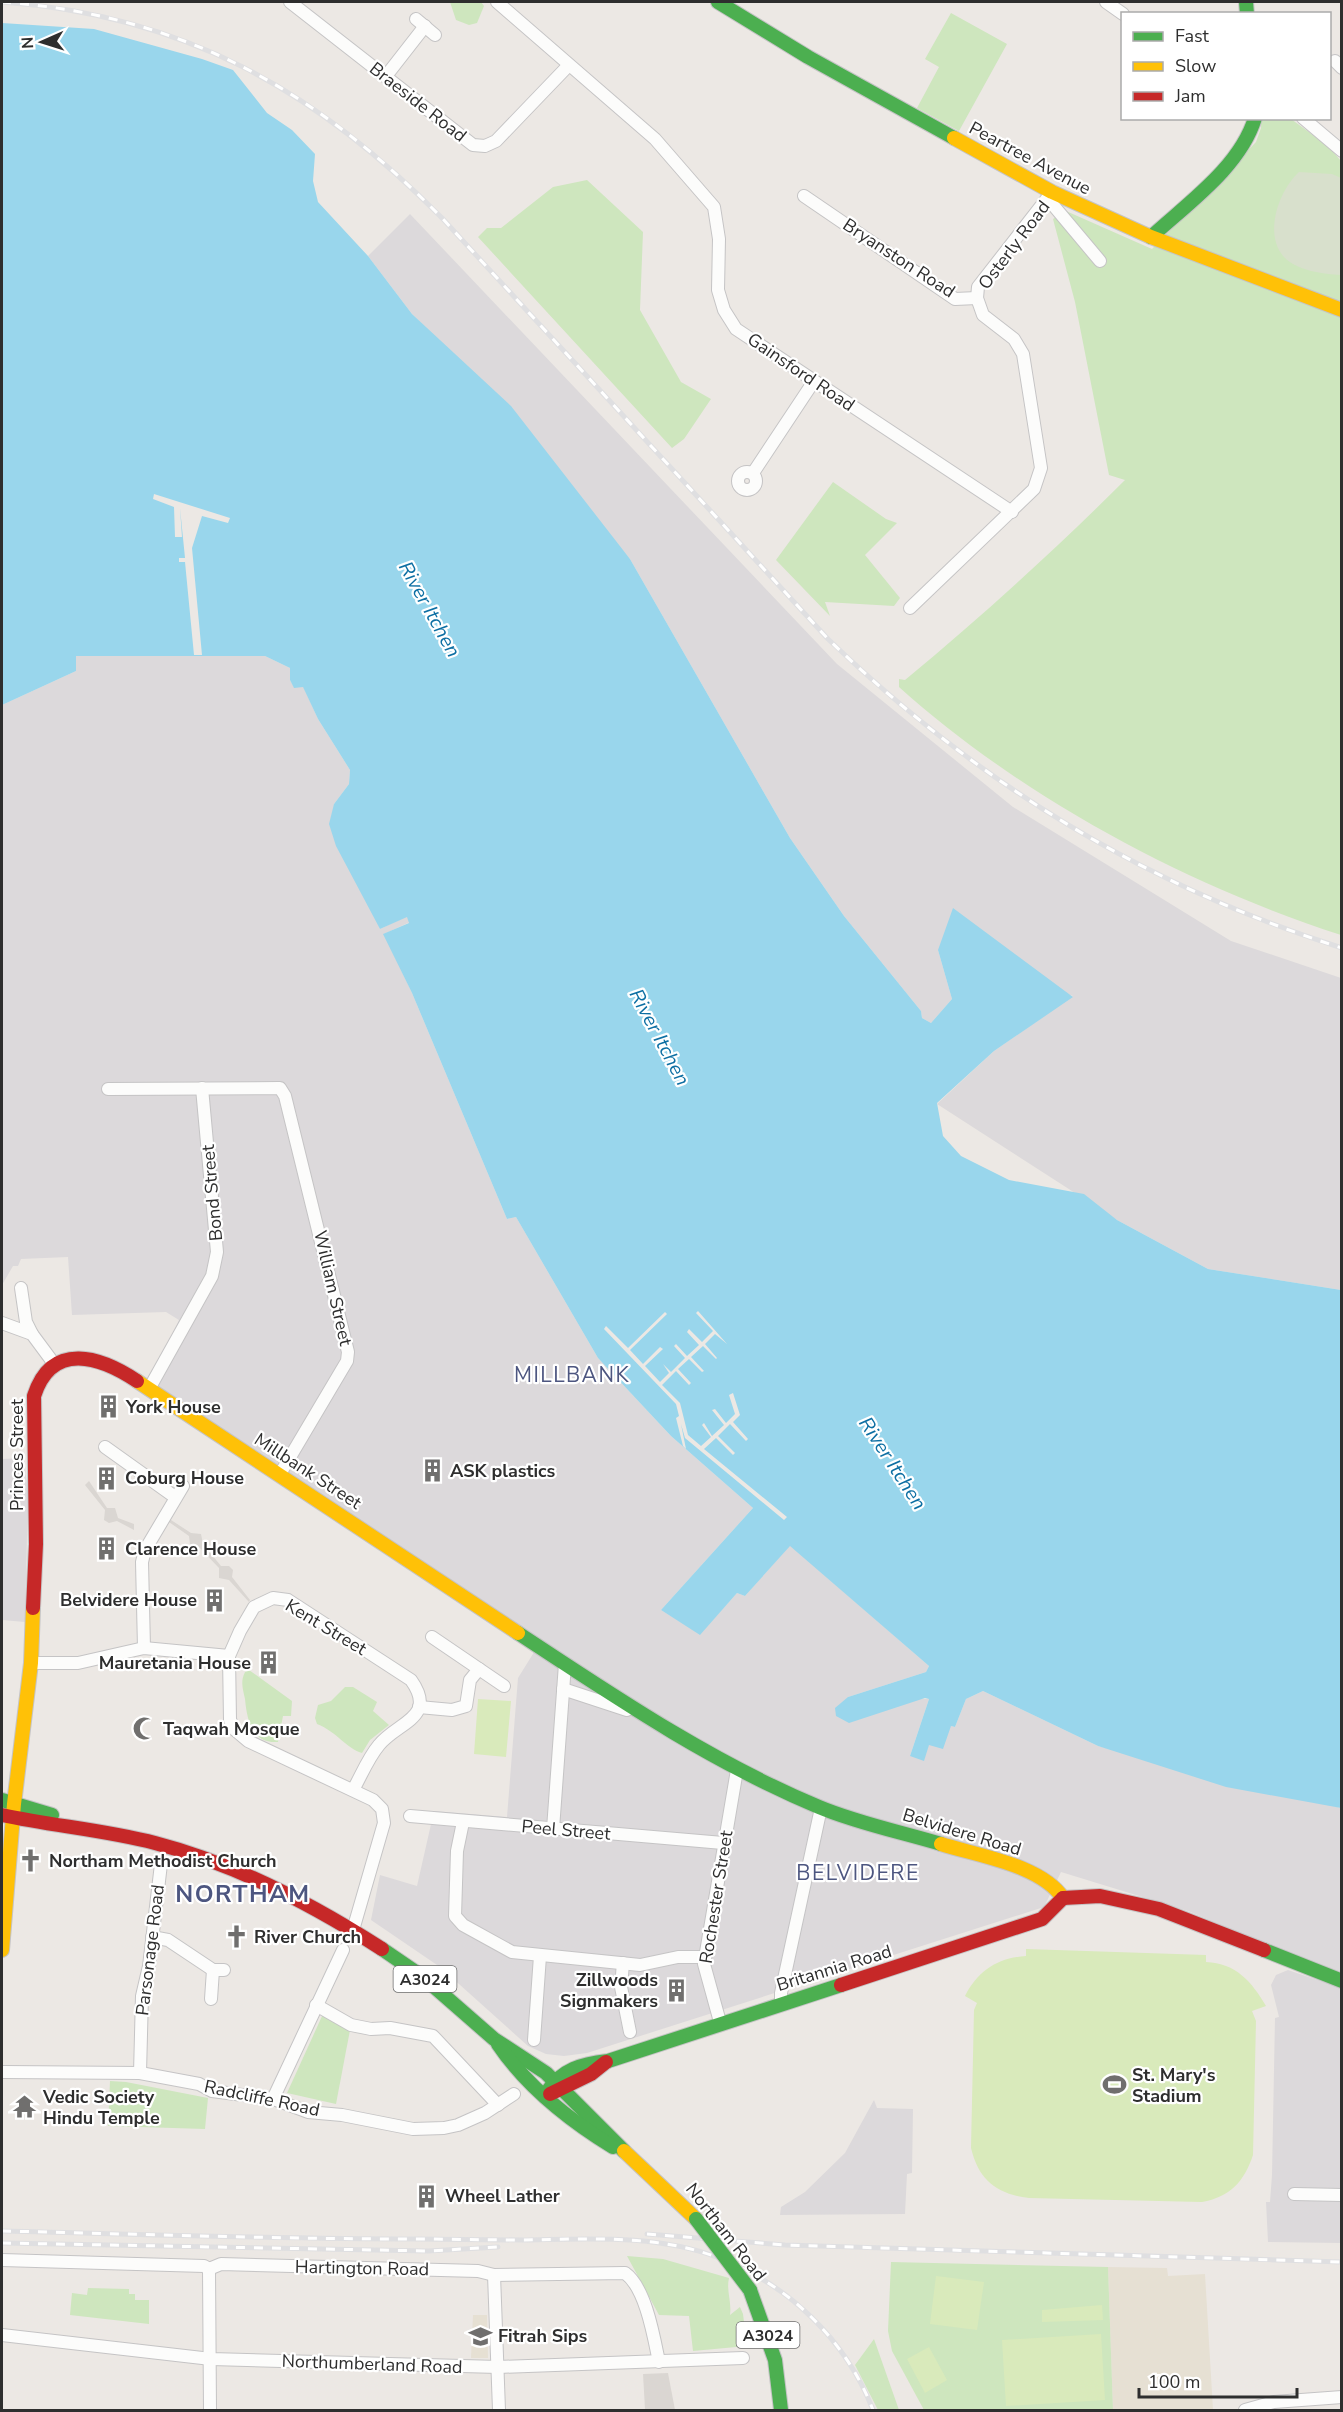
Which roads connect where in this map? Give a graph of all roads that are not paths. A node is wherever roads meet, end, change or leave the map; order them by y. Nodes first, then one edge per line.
1 (497, 2) edge
2 (1109, 2) edge
3 (722, 3) edge
4 (298, 4) edge
5 (1121, 12) edge
6 (435, 35) dead end
7 (568, 66) junction
8 (386, 76) junction
9 (1255, 120) edge
10 (1306, 120) edge
11 (1339, 143) edge
12 (804, 196) dead end
13 (1050, 196) junction
14 (1151, 237) junction
15 (1100, 261) dead end
16 (977, 298) junction
17 (1341, 310) edge
18 (814, 381) junction
19 (753, 473) dead end
20 (1012, 512) junction
21 (910, 608) dead end
22 (202, 1088) junction
23 (108, 1089) dead end
24 (21, 1288) dead end
25 (2, 1323) edge
26 (32, 1334) junction
27 (55, 1365) junction
28 (149, 1389) junction
29 (105, 1447) dead end
30 (280, 1474) junction
31 (183, 1486) dead end
32 (175, 1497) junction
33 (432, 1637) dead end
34 (144, 1648) junction
35 (229, 1656) junction
36 (31, 1663) junction
37 (565, 1664) junction
38 (479, 1669) junction
39 (504, 1686) dead end
40 (563, 1689) junction
41 (419, 1707) junction
42 (646, 1716) junction
43 (737, 1770) junction
44 (353, 1790) junction
45 (821, 1808) junction
46 (8, 1809) edge
47 (410, 1816) dead end
48 (463, 1821) junction
49 (553, 1829) junction
50 (723, 1843) junction
51 (161, 1864) dead end
52 (5, 1883) edge
53 (1063, 1898) junction
54 (353, 1930) junction
55 (152, 1937) junction
56 (2, 1950) edge
57 (343, 1950) dead end
58 (540, 1956) junction
59 (705, 1957) junction
60 (623, 1963) junction
61 (1341, 1981) edge
62 (211, 1999) dead end
63 (781, 2003) junction
64 (316, 2005) junction
65 (720, 2022) junction
66 (630, 2032) dead end
67 (495, 2039) junction
68 (534, 2040) dead end
69 (2, 2072) edge
70 (140, 2073) junction
71 (558, 2085) junction
72 (514, 2094) dead end
73 (545, 2096) junction
74 (273, 2099) junction
75 (498, 2105) junction
76 (629, 2156) junction
77 (1294, 2194) dead end
78 (1341, 2196) edge
79 (2, 2260) edge
80 (209, 2269) junction
81 (494, 2274) junction
82 (2, 2335) edge
83 (744, 2358) dead end
84 (211, 2359) junction
85 (659, 2362) junction
86 (498, 2367) junction
87 (777, 2383) junction
88 (1341, 2397) edge
89 (1324, 2404) edge
90 (210, 2410) edge
91 (499, 2410) edge
92 (774, 2410) edge
93 (781, 2410) edge
94 (1245, 2410) edge

1 - 7 street, Gainsford Road
2 - 5 street
3 - 13 street, Peartree Avenue
4 - 8 street, Braeside Road
6 - 8 street
7 - 8 street, Braeside Road
7 - 18 street, Gainsford Road
9 - 14 street
10 - 11 street
12 - 16 street, Bryanston Road
13 - 14 street, Peartree Avenue
13 - 15 street
13 - 16 street, Osterly Road
14 - 17 street, Peartree Avenue
16 - 20 street, Bryanston Road
18 - 19 street
18 - 20 street, Gainsford Road
20 - 21 street, Bryanston Road
22 - 23 street
22 - 28 street, Bond Street
22 - 30 street, William Street
24 - 26 street
25 - 26 street
26 - 27 street
27 - 28 street, Millbank Street
27 - 36 street, Princes Street
28 - 30 street, Millbank Street
29 - 32 street
30 - 37 street, Millbank Street
31 - 32 street
32 - 34 street
33 - 38 street
34 - 35 street
34 - 36 street
35 - 41 street, Kent Street
35 - 44 street, Kent Street
36 - 46 street, Princes Street
37 - 40 street
37 - 42 street, Belvidere Road
38 - 39 street
38 - 41 street
40 - 42 street, Belvidere Road
40 - 49 street
41 - 44 street
42 - 43 street, Belvidere Road
43 - 45 street, Belvidere Road
43 - 50 street, Rochester Street
44 - 54 street, Kent Street
45 - 53 street, Belvidere Road
45 - 63 street
46 - 52 street, Princes Street
46 - 54 street, Northam Road / A3024
47 - 48 street, Peel Street
48 - 49 street, Peel Street
48 - 58 street
49 - 50 street, Peel Street
50 - 59 street, Rochester Street
51 - 55 street, Parsonage Road
52 - 56 street, Princes Street
53 - 61 street
53 - 63 street, Britannia Road
54 - 67 street, Northam Road / A3024
55 - 62 street
55 - 70 street, Parsonage Road
57 - 64 street
58 - 60 street
58 - 68 street
59 - 60 street
59 - 65 street, Rochester Street
60 - 66 street
63 - 65 street, Britannia Road
64 - 74 street
64 - 75 street
65 - 71 street, Britannia Road
67 - 71 street, Northam Road / A3024
67 - 73 street, Northam Road / A3024
69 - 70 street, Radcliffe Road
70 - 74 street, Radcliffe Road
71 - 73 street, Britannia Road
71 - 76 street, Northam Road / A3024
72 - 75 street, Radcliffe Road
73 - 76 street, Northam Road / A3024
74 - 75 street, Radcliffe Road
76 - 87 street, Northam Road / A3024, bridge
77 - 78 street
79 - 80 street, Hartington Road
80 - 81 street, Hartington Road
80 - 84 street
81 - 85 street, Hartington Road
81 - 86 street
82 - 84 street, Northumberland Road
83 - 85 street, Northumberland Road
84 - 86 street, Northumberland Road
84 - 90 street
85 - 86 street, Northumberland Road
86 - 91 street
87 - 92 street, Northam Road / A3024
87 - 93 street, Northam Road / A3024
88 - 89 street
89 - 94 street

